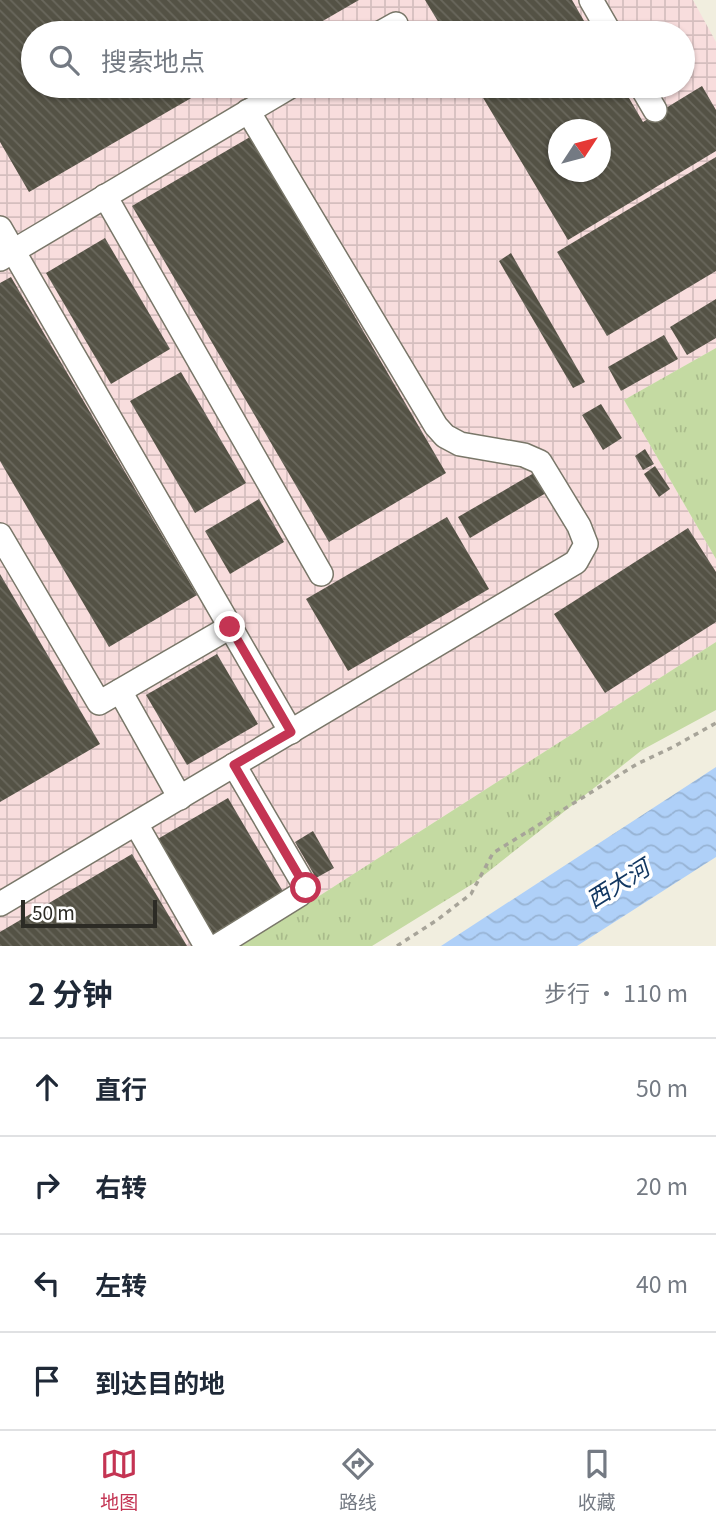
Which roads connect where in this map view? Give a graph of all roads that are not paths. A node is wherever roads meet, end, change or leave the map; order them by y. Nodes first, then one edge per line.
1 (591, 0) edge
2 (604, 21) edge
3 (270, 98) edge
4 (648, 98) edge
5 (655, 110) dead end
6 (248, 111) junction
7 (105, 196) junction
8 (0, 229) edge
9 (7, 255) edge
10 (0, 535) edge
11 (321, 574) dead end
12 (230, 627) junction
13 (120, 691) junction
14 (291, 732) junction
15 (234, 765) junction
16 (180, 797) junction
17 (136, 824) junction
18 (0, 904) edge
19 (209, 946) edge
20 (217, 946) edge

1 - 2 lane
3 - 6 lane
4 - 5 lane
6 - 7 lane
6 - 14 lane
7 - 9 lane
7 - 11 lane
8 - 9 lane
9 - 12 lane
10 - 13 lane
12 - 13 lane
12 - 14 lane
13 - 16 lane
14 - 15 lane
15 - 16 lane
15 - 20 lane
16 - 17 lane
17 - 18 lane
17 - 19 lane

